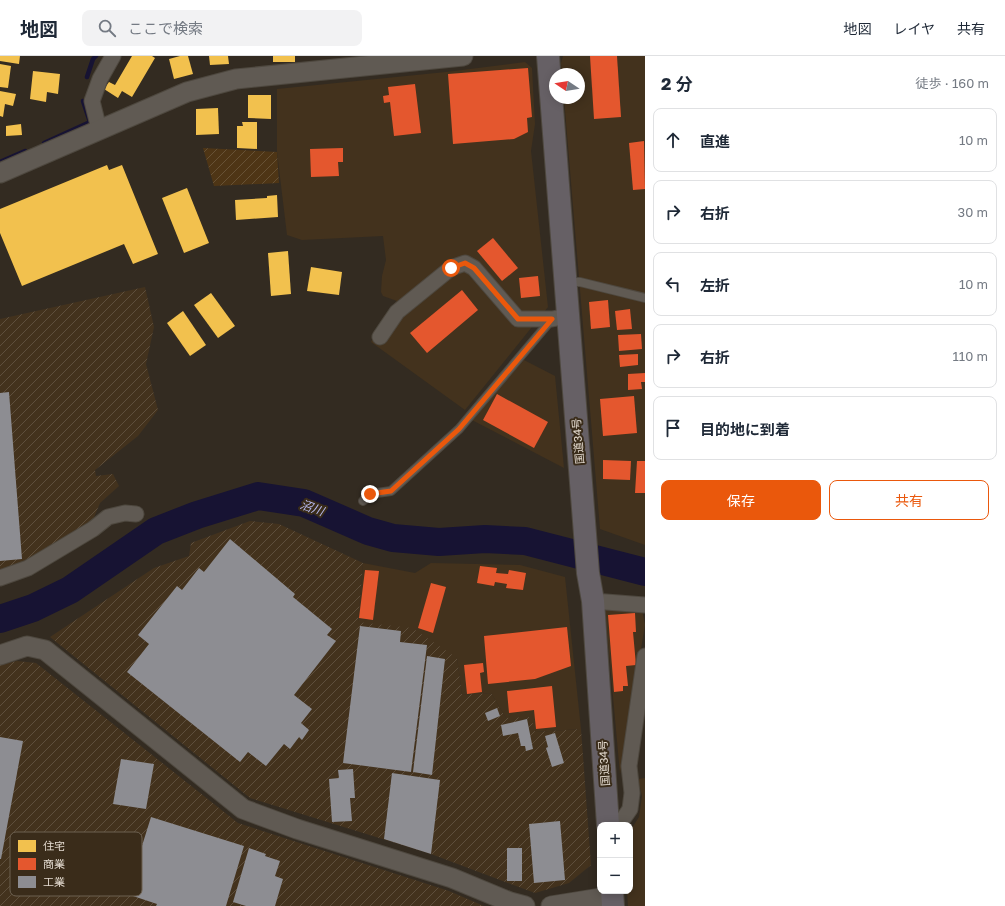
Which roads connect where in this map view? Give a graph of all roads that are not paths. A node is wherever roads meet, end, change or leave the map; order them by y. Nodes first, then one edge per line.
1 (114, 56) edge
2 (463, 56) edge
3 (548, 56) edge
4 (99, 129) junction
5 (0, 173) edge
6 (565, 282) junction
7 (645, 298) edge
8 (560, 318) junction
9 (380, 337) dead end
10 (363, 501) dead end
11 (136, 514) dead end
12 (0, 578) edge
13 (593, 601) junction
14 (645, 605) edge
15 (0, 655) edge
16 (645, 656) edge
17 (608, 822) edge
18 (622, 822) edge
19 (613, 898) edge
20 (525, 906) edge
21 (551, 906) edge

1 - 4 street
2 - 4 street
3 - 6 highway, 国道34号
4 - 5 street
6 - 7 lane
6 - 8 highway, 国道34号
8 - 9 street
8 - 10 lane
8 - 13 highway, 国道34号
11 - 12 street
13 - 14 street
13 - 17 highway, 国道34号
15 - 20 street
16 - 18 street
19 - 21 street

